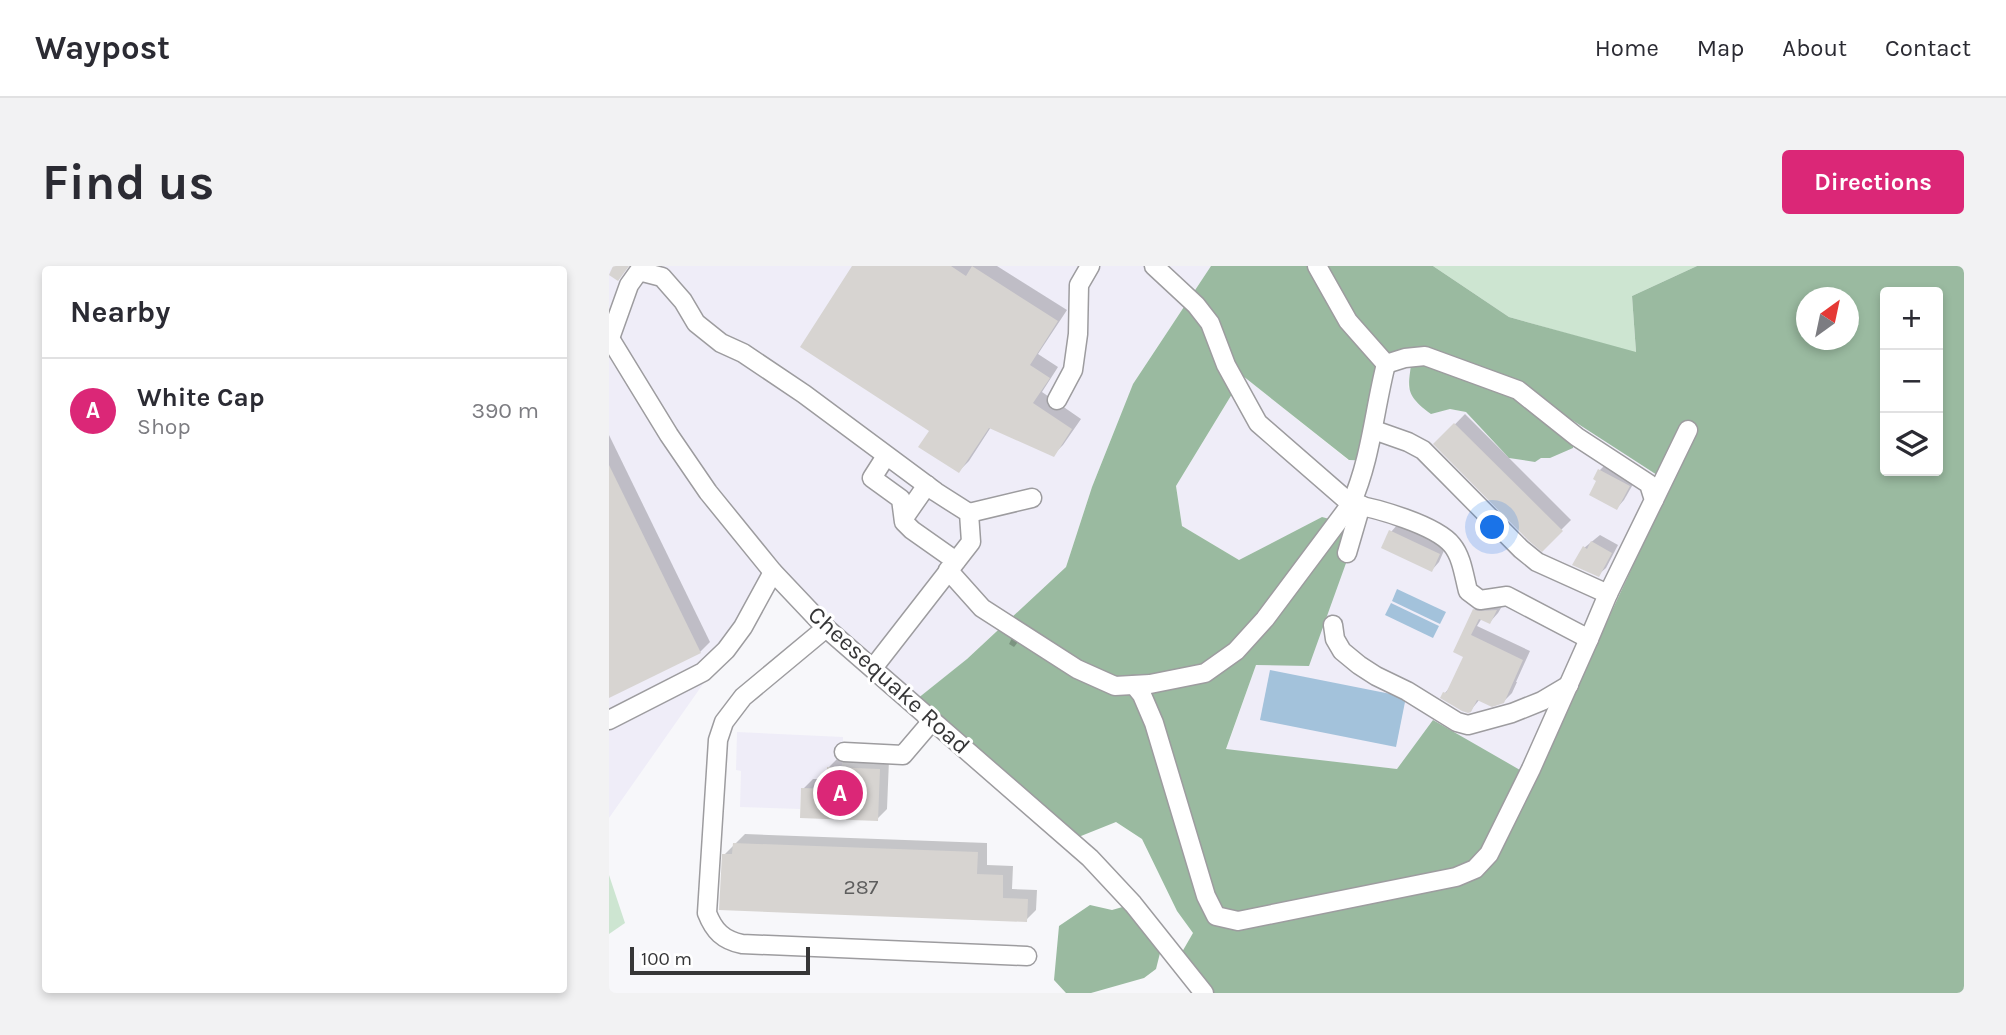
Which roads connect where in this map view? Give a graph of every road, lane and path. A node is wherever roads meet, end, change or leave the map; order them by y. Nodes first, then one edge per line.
1 (1090, 266) edge
2 (1154, 266) edge
3 (1317, 266) edge
4 (640, 269) edge
5 (610, 339) edge
6 (1385, 364) junction
7 (1057, 400) dead end
8 (1374, 430) junction
9 (1688, 430) dead end
10 (886, 456) junction
11 (927, 485) junction
12 (1032, 498) dead end
13 (1654, 500) junction
14 (1356, 505) junction
15 (969, 513) junction
16 (904, 518) junction
17 (1347, 553) dead end
18 (952, 566) junction
19 (773, 572) junction
20 (1608, 594) junction
21 (1332, 625) dead end
22 (826, 628) junction
23 (1590, 639) junction
24 (873, 668) junction
25 (1134, 685) junction
26 (1569, 685) junction
27 (609, 720) edge
28 (932, 721) junction
29 (844, 752) dead end
30 (1027, 956) dead end
31 (1204, 993) edge

1 - 7 street
2 - 14 street
3 - 6 street
4 - 5 street
4 - 10 street
5 - 19 street, Cheesequake Road
6 - 8 street
6 - 13 street
8 - 14 street
8 - 20 street
9 - 13 street
10 - 11 street
10 - 16 street
11 - 15 street
11 - 16 street
12 - 15 street
13 - 20 street
14 - 17 street
14 - 23 street
14 - 25 street
15 - 18 street
16 - 18 street
18 - 24 street
18 - 25 street
19 - 22 street, Cheesequake Road
19 - 27 street
20 - 23 street
21 - 26 street
22 - 24 street, Cheesequake Road
22 - 30 street
23 - 26 street
24 - 28 street, Cheesequake Road
25 - 26 street
28 - 29 street
28 - 31 street, Cheesequake Road

